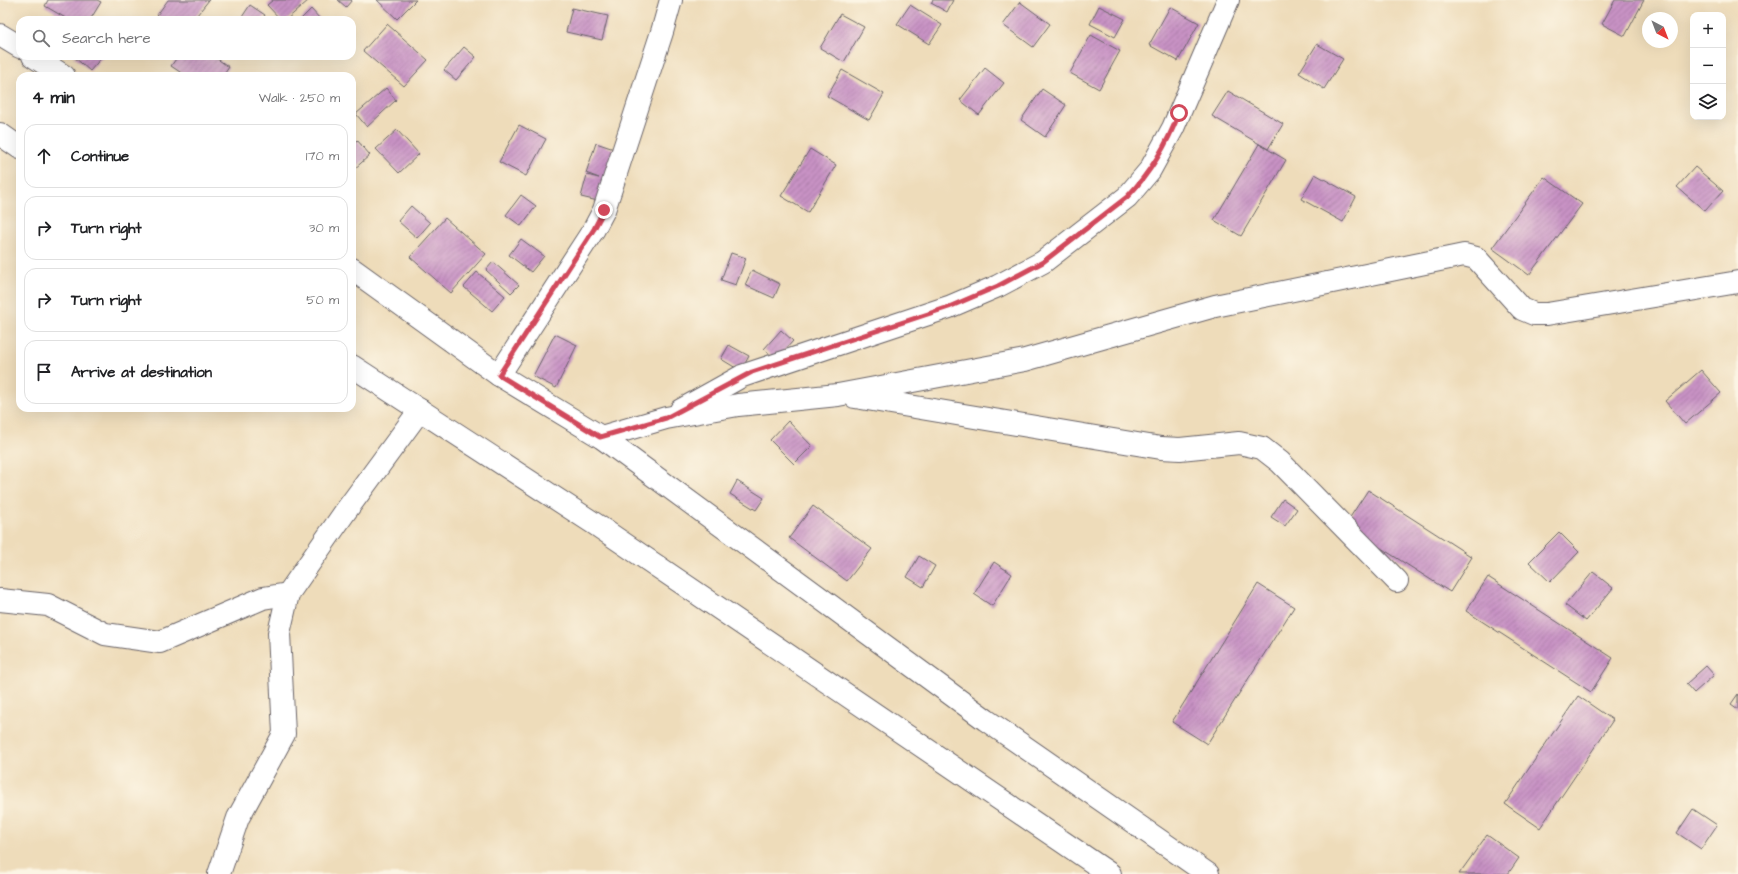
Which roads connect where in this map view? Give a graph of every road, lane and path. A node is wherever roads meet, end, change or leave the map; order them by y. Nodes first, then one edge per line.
1 (671, 0) edge
2 (1228, 0) edge
3 (0, 35) edge
4 (16, 45) edge
5 (39, 60) edge
6 (58, 72) edge
7 (0, 134) edge
8 (16, 145) edge
9 (356, 272) edge
10 (1738, 282) edge
11 (356, 369) edge
12 (499, 375) junction
13 (838, 395) junction
14 (420, 410) junction
15 (666, 418) junction
16 (600, 437) junction
17 (1397, 581) dead end
18 (288, 594) junction
19 (0, 600) edge
20 (219, 874) edge
21 (1110, 874) edge
22 (1208, 874) edge

1 - 12 street
2 - 15 street
3 - 4 street
5 - 6 street
7 - 8 street
9 - 12 street
10 - 13 street
11 - 14 street
12 - 16 street
13 - 15 street
13 - 17 street
14 - 18 street
14 - 21 street
15 - 16 street
16 - 22 street
18 - 19 street
18 - 20 street

